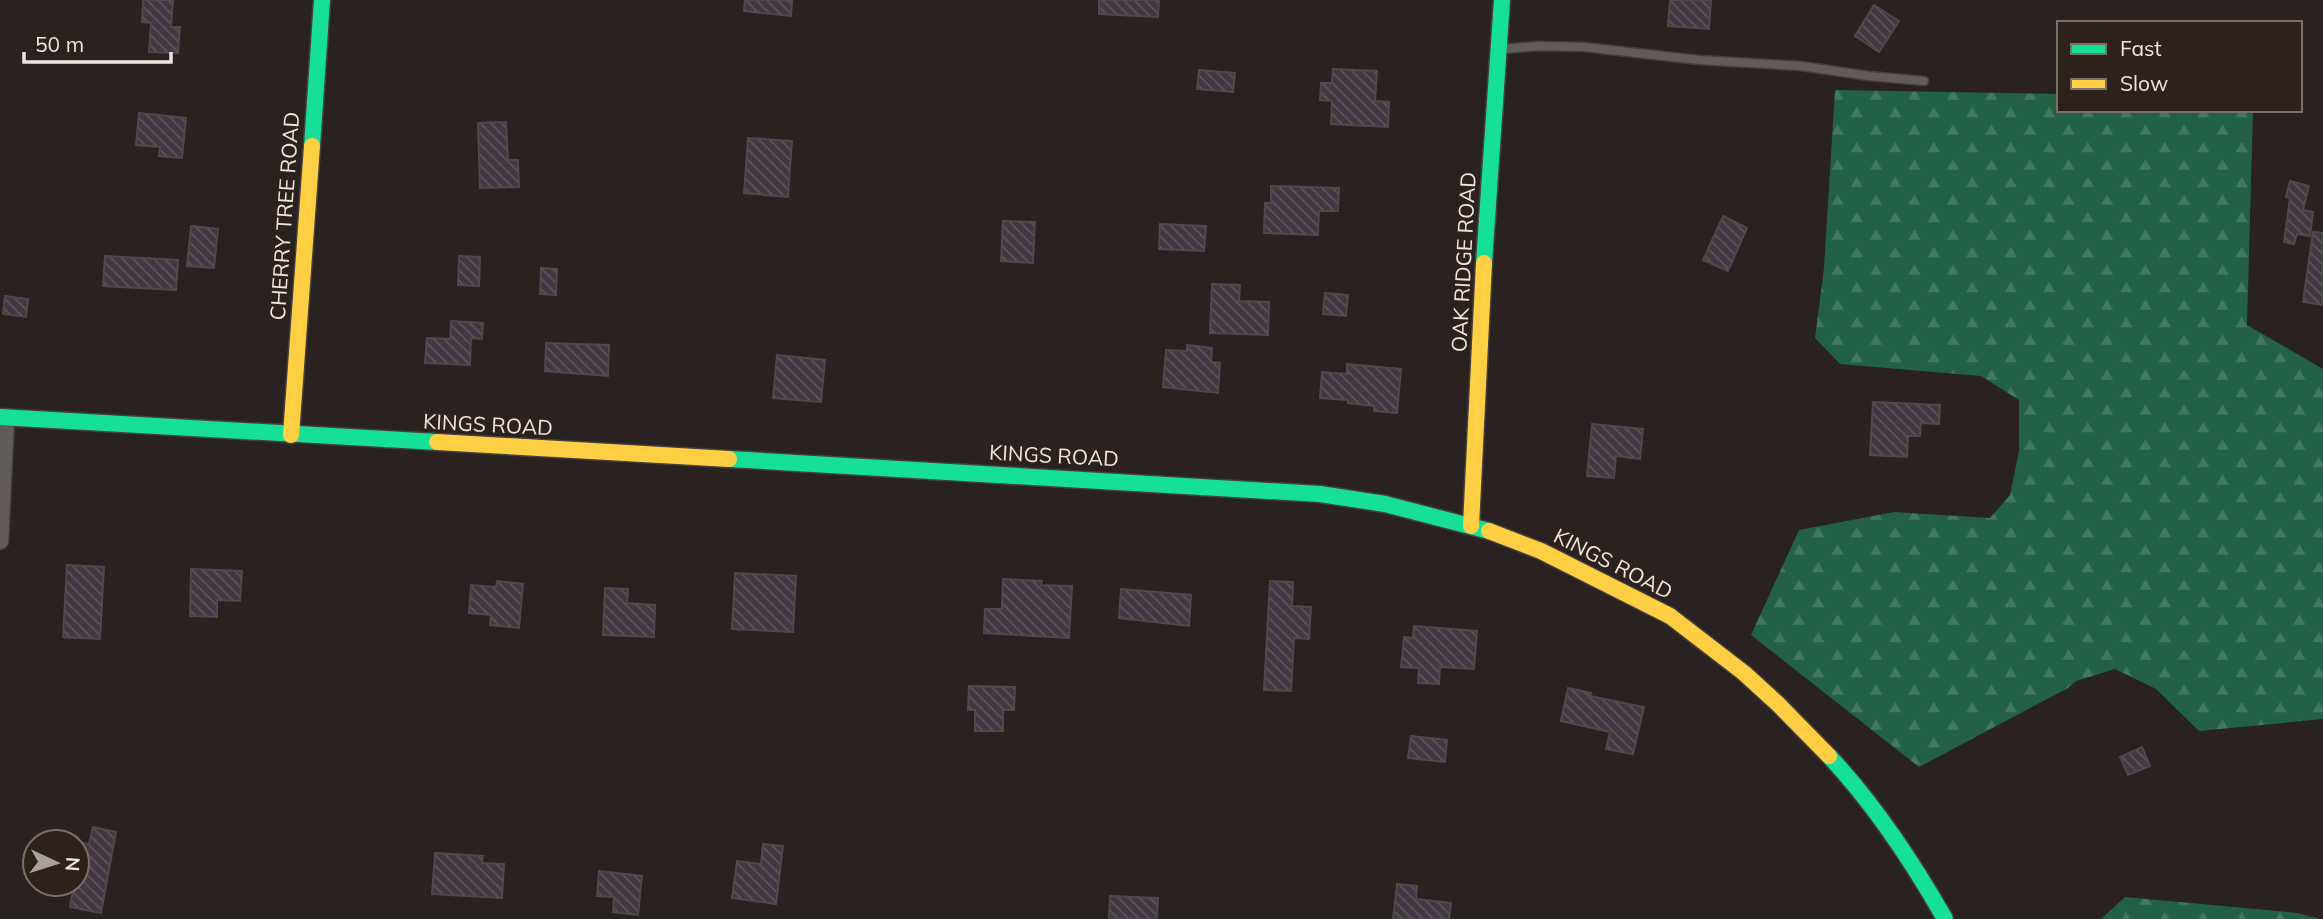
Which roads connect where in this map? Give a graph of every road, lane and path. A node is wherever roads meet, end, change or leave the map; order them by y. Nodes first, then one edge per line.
1 (321, 0) edge
2 (1502, 0) edge
3 (1498, 49) junction
4 (1924, 80) dead end
5 (3, 418) edge
6 (291, 435) junction
7 (1471, 526) junction
8 (0, 541) edge
9 (1945, 919) edge

1 - 6 street, CHERRY TREE ROAD
2 - 3 street, OAK RIDGE ROAD
3 - 4 lane
3 - 7 street, OAK RIDGE ROAD
5 - 6 street, KINGS ROAD
5 - 8 street
6 - 7 street, KINGS ROAD
7 - 9 street, KINGS ROAD

